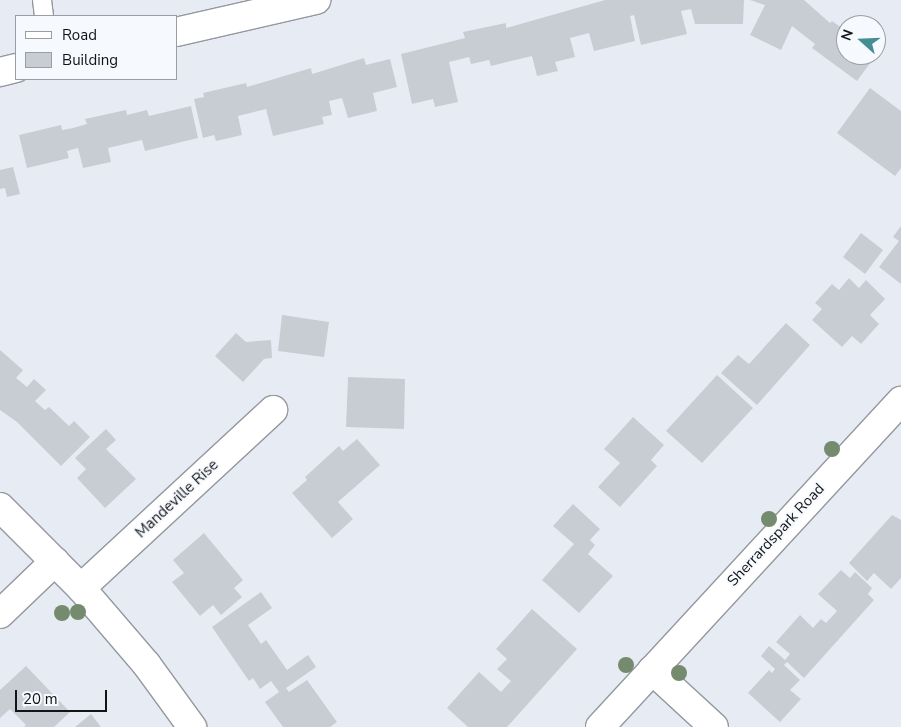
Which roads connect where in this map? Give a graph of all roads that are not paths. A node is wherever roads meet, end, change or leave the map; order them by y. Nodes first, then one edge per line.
1 (42, 0) edge
2 (316, 0) edge
3 (246, 8) edge
4 (44, 15) edge
5 (178, 31) edge
6 (15, 68) edge
7 (0, 72) edge
8 (273, 410) dead end
9 (896, 418) edge
10 (0, 507) edge
11 (55, 561) junction
12 (81, 588) junction
13 (0, 614) edge
14 (652, 670) junction
15 (192, 727) edge
16 (600, 727) edge
17 (714, 727) edge

1 - 4 lane
2 - 3 street
3 - 5 street
6 - 7 street
8 - 12 street, Mandeville Rise
9 - 14 street, Sherrardspark Road
10 - 11 street
11 - 12 street
11 - 13 street
12 - 15 street
14 - 16 street, Sherrardspark Road
14 - 17 street

